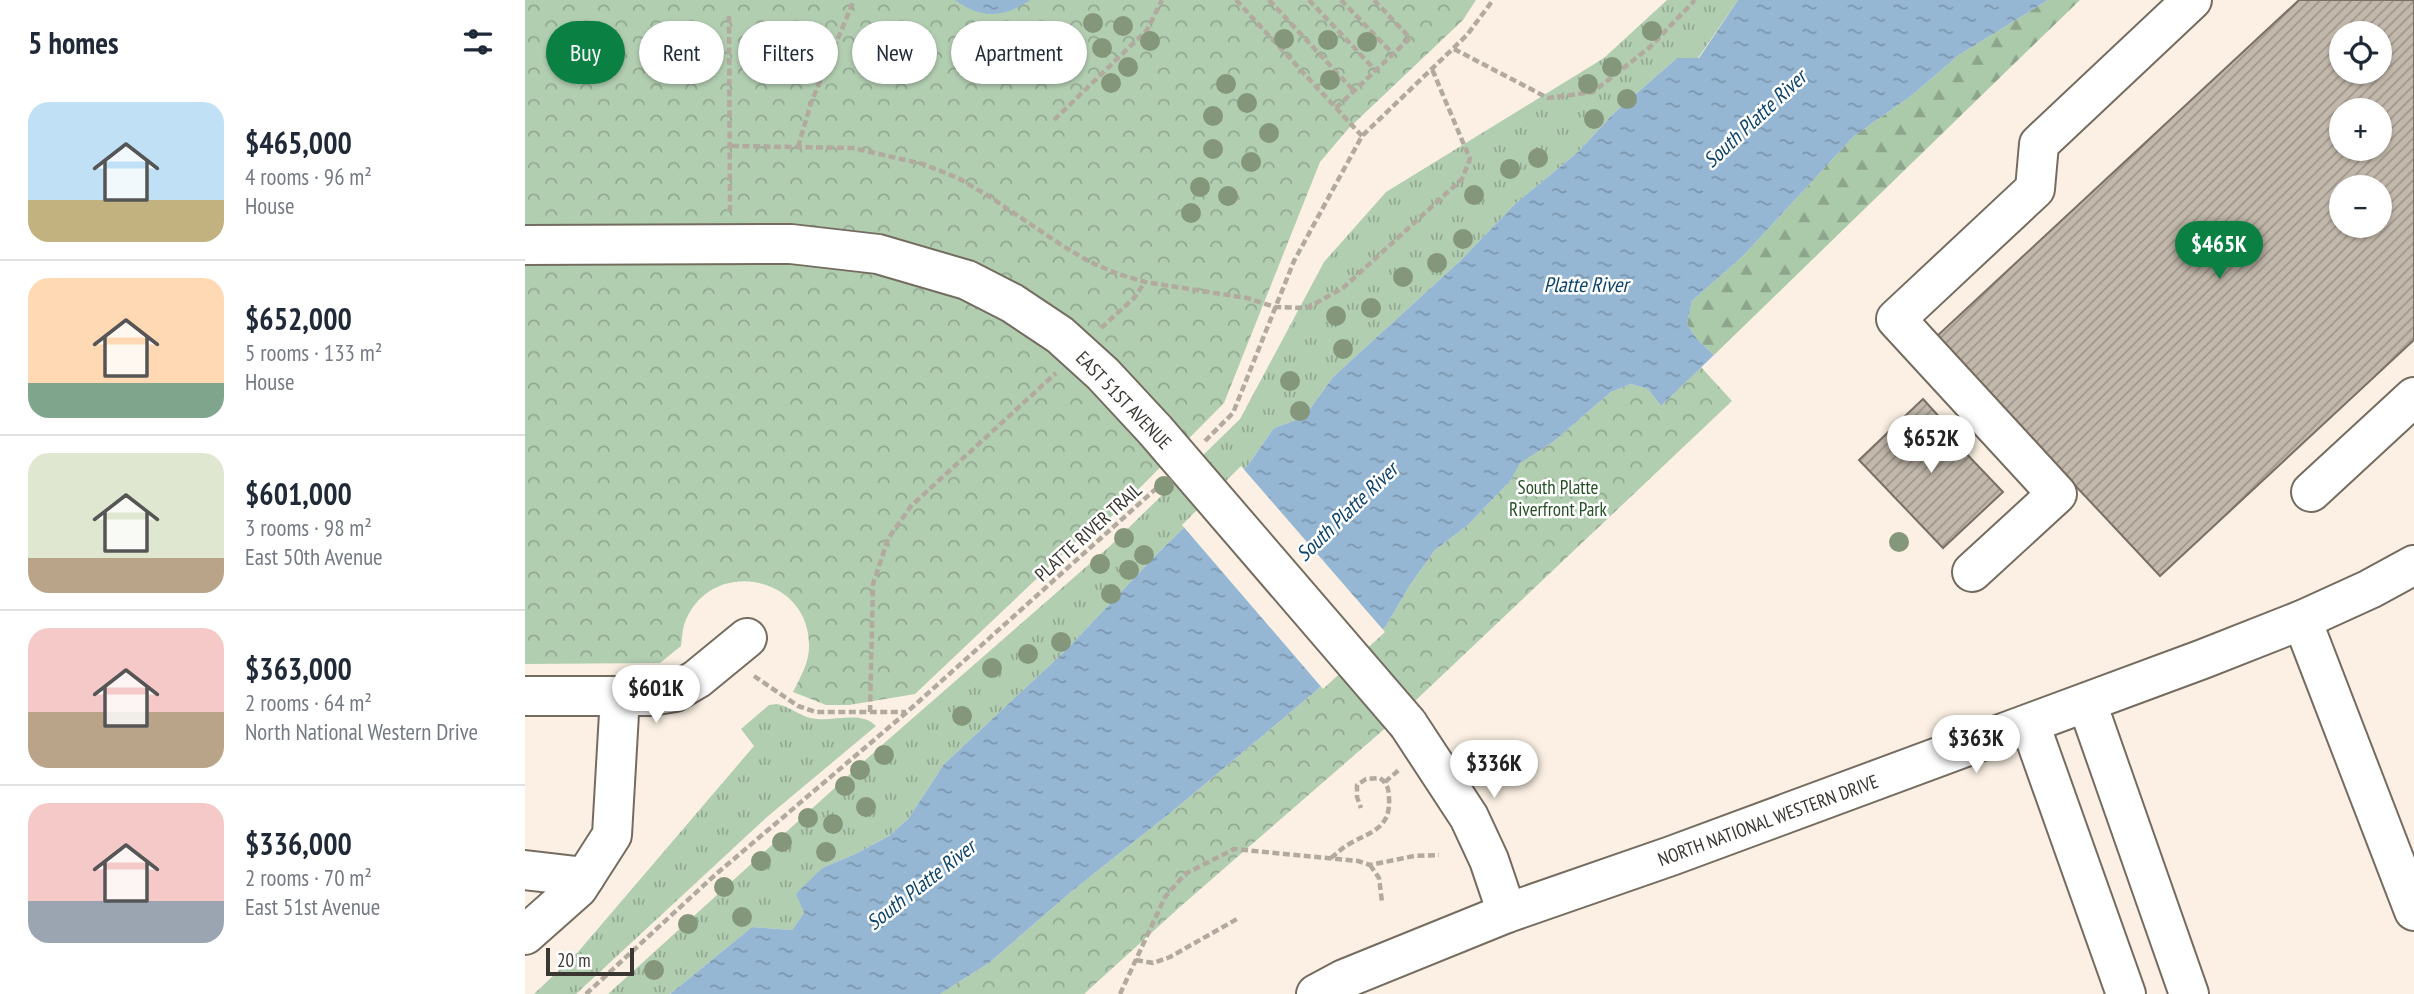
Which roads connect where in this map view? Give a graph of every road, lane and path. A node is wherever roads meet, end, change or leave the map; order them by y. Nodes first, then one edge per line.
1 (854, 0) edge
2 (1162, 0) edge
3 (1236, 0) edge
4 (1269, 0) edge
5 (1309, 0) edge
6 (1342, 0) edge
7 (1374, 0) edge
8 (1493, 0) edge
9 (1695, 0) edge
10 (2192, 0) edge
11 (729, 16) dead end
12 (1454, 48) junction
13 (1393, 54) junction
14 (1432, 69) junction
15 (1375, 71) junction
16 (1355, 90) junction
17 (1336, 108) junction
18 (1054, 120) dead end
19 (1362, 136) junction
20 (731, 146) junction
21 (798, 147) junction
22 (730, 217) dead end
23 (525, 245) edge
24 (1145, 282) junction
25 (1275, 307) junction
26 (1101, 329) dead end
27 (1057, 373) dead end
28 (2414, 397) edge
29 (1204, 442) dead end
30 (1166, 480) dead end
31 (2311, 492) dead end
32 (2414, 565) edge
33 (1972, 572) dead end
34 (2302, 620) junction
35 (736, 647) joint
36 (525, 696) edge
37 (620, 696) junction
38 (2087, 703) junction
39 (870, 712) junction
40 (907, 712) junction
41 (2030, 724) junction
42 (1402, 768) dead end
43 (1385, 782) junction
44 (1361, 808) dead end
45 (1439, 855) dead end
46 (1330, 858) junction
47 (1370, 865) junction
48 (525, 870) edge
49 (585, 877) junction
50 (1382, 902) dead end
51 (2414, 911) edge
52 (1507, 913) junction
53 (1237, 919) dead end
54 (525, 935) edge
55 (1136, 960) junction
56 (586, 994) edge
57 (1120, 994) edge
58 (1316, 994) edge
59 (2126, 994) edge
60 (2189, 994) edge

1 - 21 path
2 - 18 path
3 - 17 path
4 - 16 path
5 - 15 path
6 - 13 path
7 - 13 path
8 - 12 path
9 - 12 path
10 - 33 street
11 - 20 path
12 - 14 path
13 - 15 path
14 - 19 path
14 - 25 path
15 - 16 path
16 - 17 path
17 - 19 path
19 - 25 path
20 - 21 path
20 - 22 path
21 - 24 path
23 - 52 street, EAST 51ST AVENUE, bridge
24 - 25 path
24 - 26 path
25 - 29 path
27 - 39 path
28 - 31 street
30 - 40 path, PLATTE RIVER TRAIL
32 - 34 street, NORTH NATIONAL WESTERN DRIVE
34 - 38 street, NORTH NATIONAL WESTERN DRIVE
34 - 51 street
35 - 37 street
35 - 39 path
36 - 37 street
37 - 49 street
38 - 41 street, NORTH NATIONAL WESTERN DRIVE
38 - 60 street
39 - 40 path
40 - 56 path, PLATTE RIVER TRAIL
41 - 52 street, NORTH NATIONAL WESTERN DRIVE
41 - 59 street
42 - 43 path
43 - 44 path
43 - 46 path
45 - 47 path
46 - 47 path
46 - 55 path
47 - 50 path
48 - 49 street
49 - 54 street
52 - 58 street, NORTH NATIONAL WESTERN DRIVE
53 - 55 path
55 - 57 path

